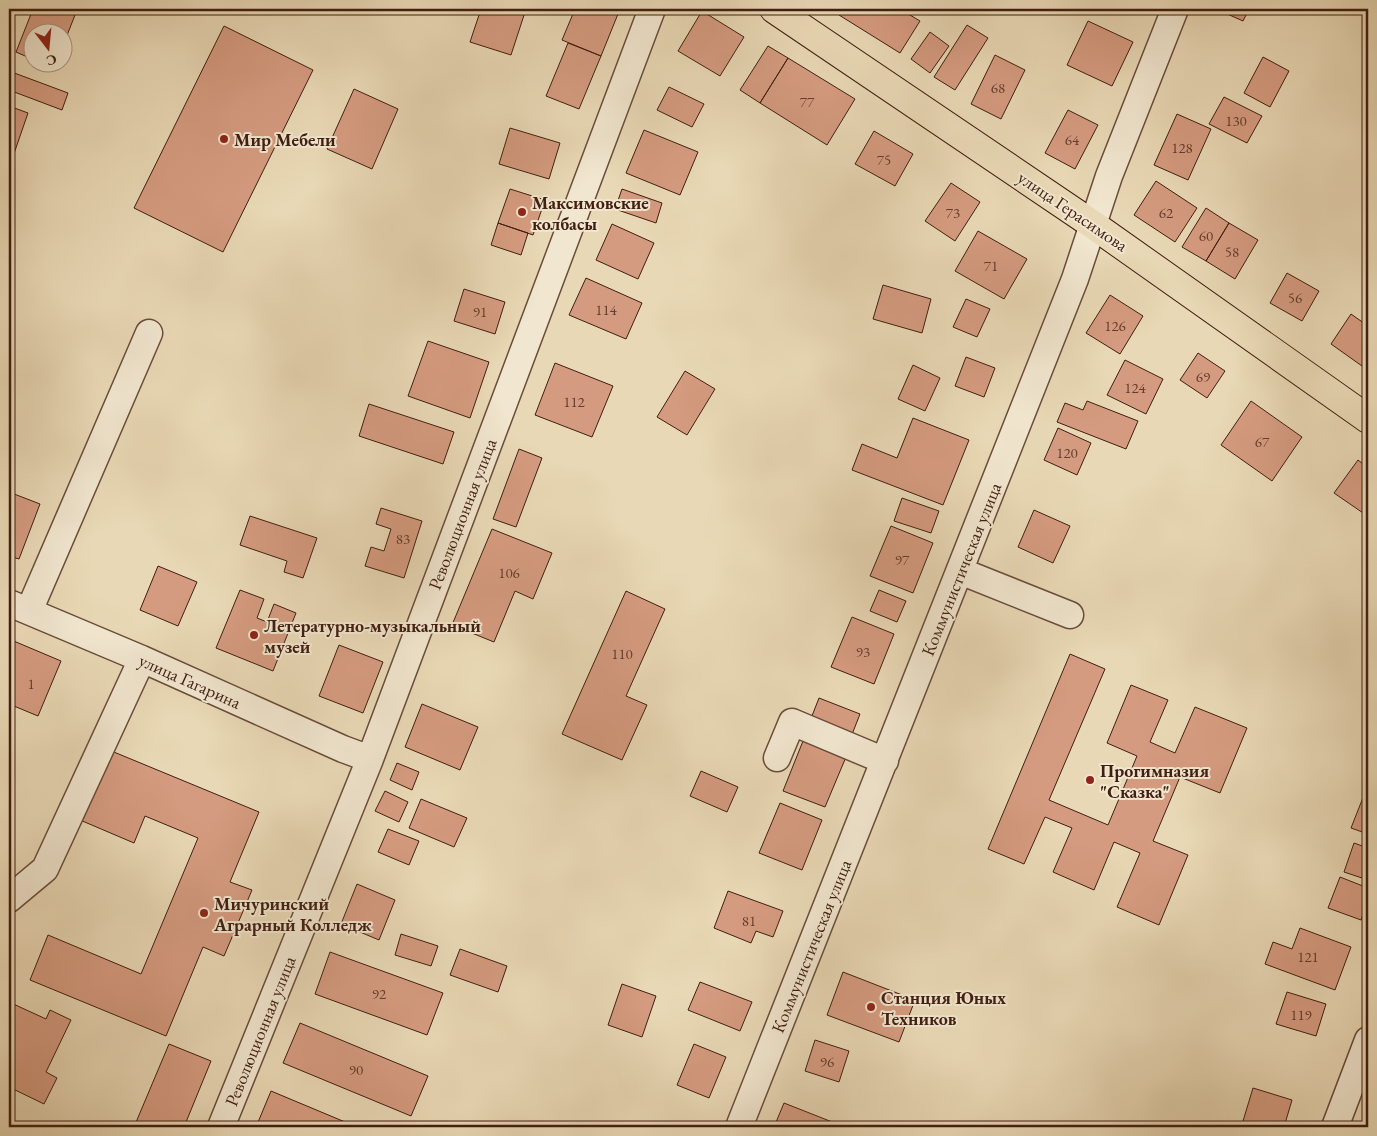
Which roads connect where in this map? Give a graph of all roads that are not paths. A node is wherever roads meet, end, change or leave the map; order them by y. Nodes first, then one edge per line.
1 (652, 9) edge
2 (774, 9) edge
3 (1175, 9) edge
4 (1092, 224) junction
5 (149, 334) dead end
6 (1368, 419) edge
7 (960, 571) junction
8 (19, 607) edge
9 (1070, 615) dead end
10 (142, 659) junction
11 (777, 758) dead end
12 (370, 759) junction
13 (884, 760) junction
14 (9, 899) edge
15 (1368, 1040) edge
16 (221, 1127) edge
17 (739, 1127) edge
18 (1335, 1127) edge

1 - 12 street, Революционная улица
2 - 4 main road, улица Герасимова
3 - 4 street, Коммунистическая улица
4 - 6 main road, улица Герасимова
4 - 7 street, Коммунистическая улица
5 - 8 street
7 - 9 street
7 - 13 street, Коммунистическая улица
8 - 10 street, улица Гагарина
10 - 12 street, улица Гагарина
10 - 14 street
11 - 13 street
12 - 16 street, Революционная улица
13 - 17 street, Коммунистическая улица
15 - 18 street

